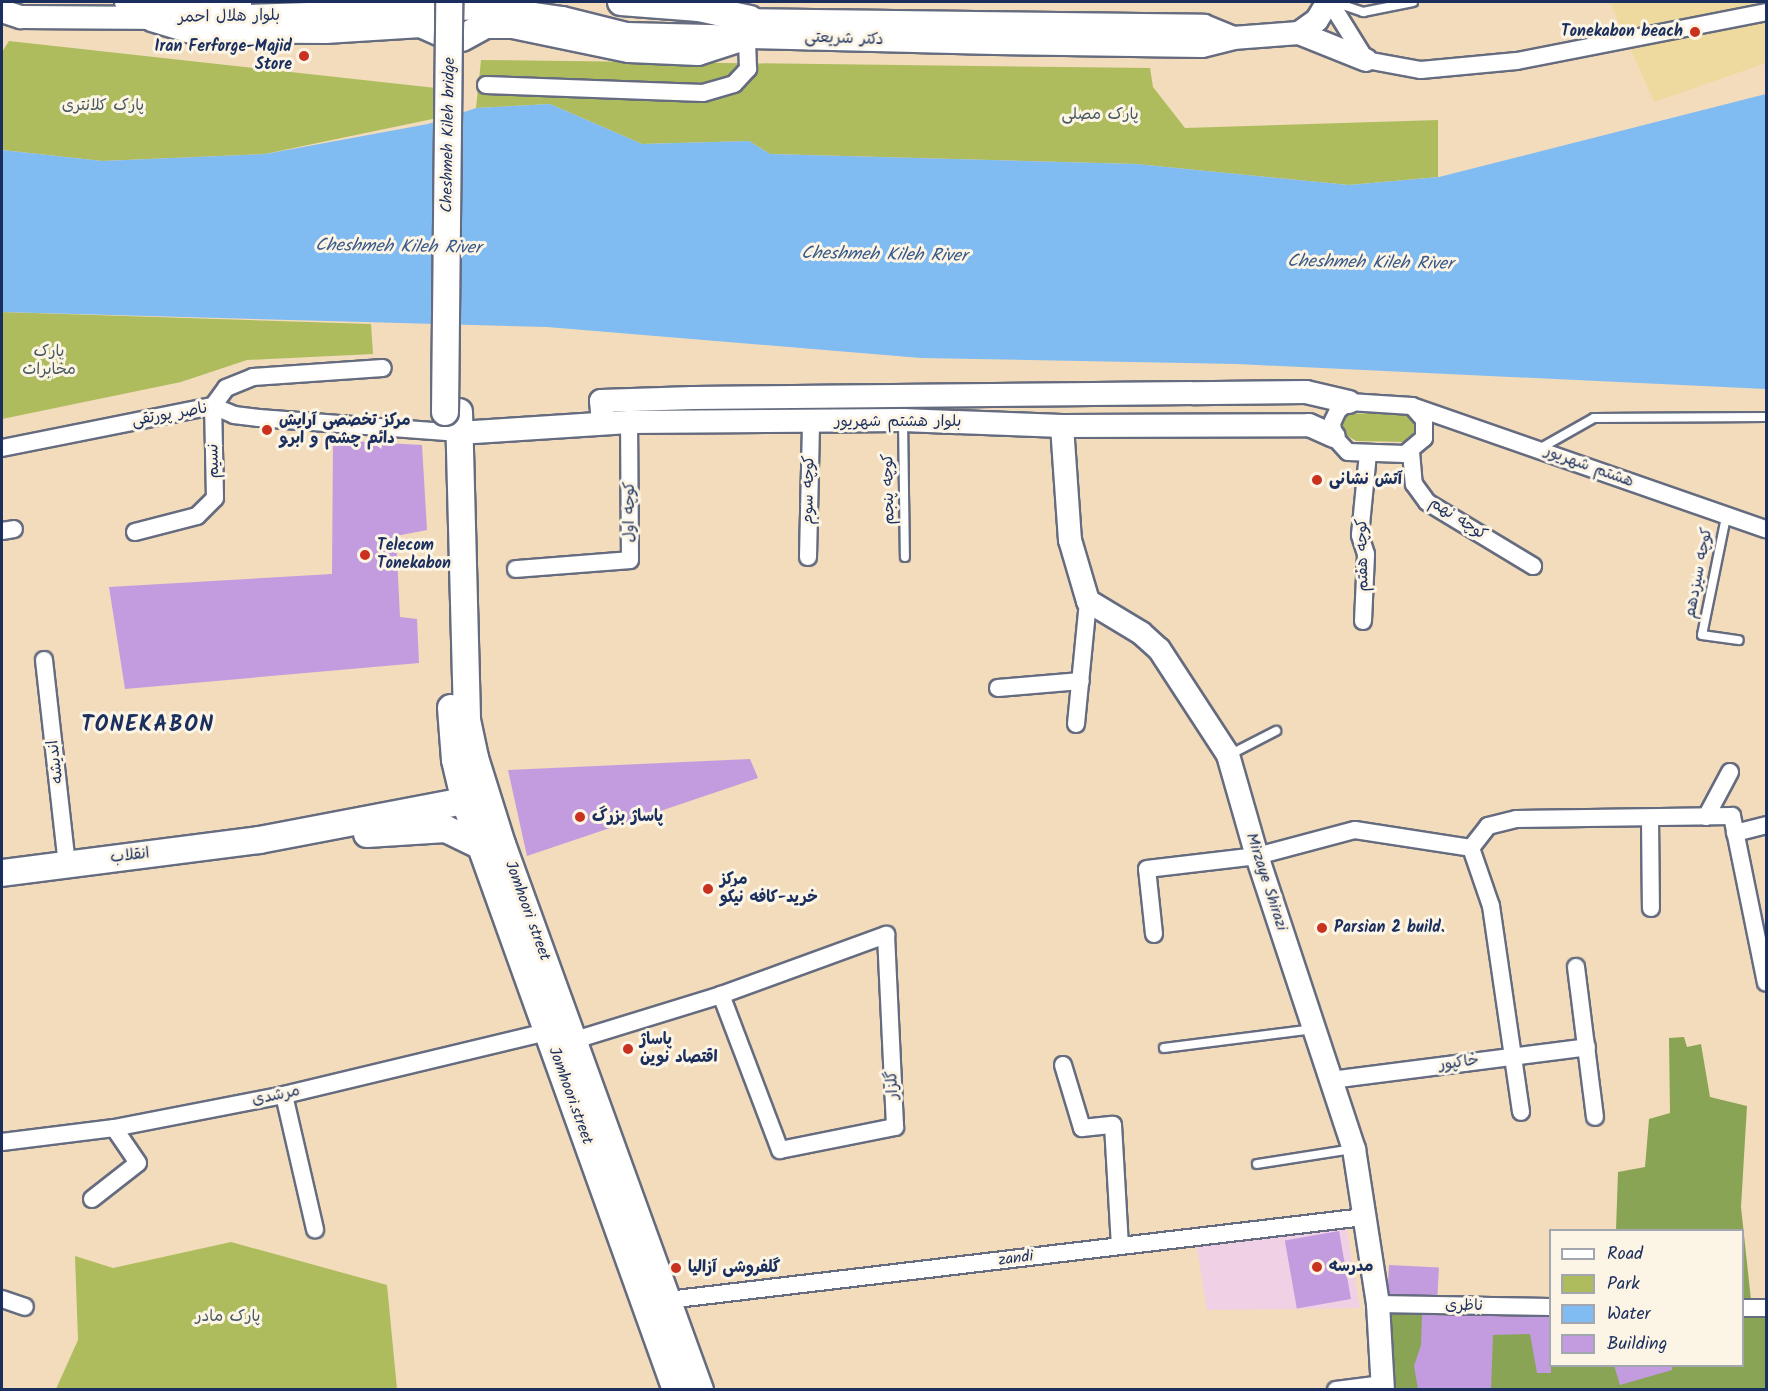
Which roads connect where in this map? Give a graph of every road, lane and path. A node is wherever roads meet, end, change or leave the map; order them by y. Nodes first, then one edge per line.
1 (126, 2) edge
2 (361, 2) edge
3 (538, 2) edge
4 (621, 2) edge
5 (1331, 2) edge
6 (1413, 2) edge
7 (456, 4) edge
8 (153, 7) edge
9 (2, 11) edge
10 (1767, 12) edge
11 (748, 28) junction
12 (1299, 33) junction
13 (456, 37) junction
14 (1366, 60) junction
15 (486, 85) dead end
16 (382, 368) dead end
17 (1349, 402) junction
18 (213, 406) junction
19 (1412, 406) junction
20 (602, 412) junction
21 (1767, 417) edge
22 (903, 420) junction
23 (629, 422) junction
24 (452, 423) junction
25 (811, 423) junction
26 (1062, 426) junction
27 (1334, 436) junction
28 (2, 448) edge
29 (1539, 449) junction
30 (1411, 452) junction
31 (1368, 453) junction
32 (1726, 517) junction
33 (1767, 529) edge
34 (135, 532) dead end
35 (808, 557) dead end
36 (905, 557) dead end
37 (1533, 566) dead end
38 (516, 569) dead end
39 (1088, 601) junction
40 (1363, 621) dead end
41 (1739, 640) dead end
42 (44, 660) dead end
43 (1081, 681) junction
44 (998, 688) dead end
45 (1076, 724) dead end
46 (1276, 731) dead end
47 (1228, 755) junction
48 (1730, 772) dead end
49 (476, 799) junction
50 (1706, 817) junction
51 (1650, 818) junction
52 (1767, 825) edge
53 (1735, 833) junction
54 (259, 840) junction
55 (481, 846) junction
56 (1471, 848) junction
57 (1257, 856) junction
58 (67, 864) junction
59 (2, 873) edge
60 (1651, 908) dead end
61 (1761, 923) edge
62 (1154, 934) dead end
63 (1576, 967) dead end
64 (1767, 983) edge
65 (721, 995) junction
66 (1314, 1029) junction
67 (547, 1032) junction
68 (575, 1040) junction
69 (1587, 1047) junction
70 (1164, 1048) dead end
71 (1513, 1056) junction
72 (1063, 1065) dead end
73 (1331, 1080) junction
74 (284, 1095) junction
75 (1521, 1112) dead end
76 (1596, 1117) dead end
77 (114, 1128) junction
78 (2, 1142) edge
79 (1354, 1149) junction
80 (1257, 1164) dead end
81 (92, 1199) dead end
82 (1364, 1217) junction
83 (315, 1229) dead end
84 (1120, 1246) junction
85 (2, 1299) edge
86 (668, 1300) junction
87 (1378, 1304) junction
88 (25, 1307) dead end
89 (1549, 1307) edge
90 (1744, 1308) edge
91 (1767, 1308) edge
92 (1383, 1387) edge
93 (676, 1389) edge
94 (700, 1389) edge
95 (1336, 1389) edge

1 - 8 street, بلوار هلال احمر
2 - 8 street, بلوار هلال احمر
3 - 11 street, دکتر شریعتی
4 - 11 main road
5 - 6 lane
5 - 12 street
5 - 14 street
7 - 8 street, بلوار هلال احمر
7 - 11 street, دکتر شریعتی
7 - 13 main road, Cheshmeh Kileh bridge
8 - 9 street, بلوار هلال احمر
8 - 13 main road
10 - 14 street
11 - 12 street, دکتر شریعتی
11 - 13 main road
11 - 15 street
12 - 14 street, دکتر شریعتی
13 - 24 main road, Cheshmeh Kileh bridge
16 - 18 street
17 - 19 street, هشتم شهریور
17 - 20 street, بلوار هشتم شهریور
17 - 27 street
18 - 24 street, ناصر پورتقی
18 - 28 street, ناصر پورتقی
18 - 34 street, نسیم
19 - 29 street, هشتم شهریور
19 - 30 street
20 - 23 street, بلوار هشتم شهریور
20 - 24 street, بلوار هشتم شهریور
21 - 29 lane
22 - 25 street, بلوار هشتم شهریور
22 - 26 street, بلوار هشتم شهریور
22 - 36 lane, کوچه پنجم
23 - 25 street, بلوار هشتم شهریور
23 - 38 street, کوچه اول
24 - 49 main road, Jomhoori street
25 - 35 street, کوچه سوم
26 - 27 street, بلوار هشتم شهریور
26 - 39 street
27 - 31 street
29 - 32 street, هشتم شهریور
30 - 31 street
30 - 37 street, کوچه نهم
31 - 40 street, کوچه هفتم
32 - 33 street, هشتم شهریور
32 - 41 lane, کوچه سیزدهم
39 - 43 street
39 - 47 street, Mirzaye Shirazi
42 - 58 street, اندیشه
43 - 44 street
43 - 45 street
46 - 47 lane
47 - 57 street, Mirzaye Shirazi
48 - 50 street
49 - 54 main road, انقلاب
49 - 55 main road, Jomhoori.street
49 - 68 main road, Jomhoori street
50 - 51 street
50 - 53 street
51 - 56 street
51 - 60 street
52 - 53 street
53 - 61 street
54 - 55 main road, انقلاب
54 - 58 main road, انقلاب
55 - 67 main road, Jomhoori.street
56 - 57 street
56 - 71 street
57 - 62 street
57 - 66 street, Mirzaye Shirazi
58 - 59 main road, انقلاب
61 - 64 street
63 - 69 street
65 - 65 street, گلزار
65 - 68 street, گلزار
66 - 70 lane
66 - 73 street, Mirzaye Shirazi
67 - 74 street, مرشدی
67 - 93 main road, Jomhoori.street
68 - 86 main road, Jomhoori street
69 - 71 street, خاکپور
69 - 76 street
71 - 73 street, خاکپور
71 - 75 street
72 - 84 street
73 - 79 street, Mirzaye Shirazi
74 - 77 street, مرشدی
74 - 83 street
77 - 78 street, مرشدی
77 - 81 street
79 - 80 lane
79 - 82 street, Mirzaye Shirazi
82 - 84 street, zandi
82 - 87 street, Mirzaye Shirazi
84 - 86 street, zandi
85 - 88 street
86 - 94 main road, Jomhoori street
87 - 89 street, ناظری
87 - 92 street, Mirzaye Shirazi
90 - 91 street
92 - 95 street

